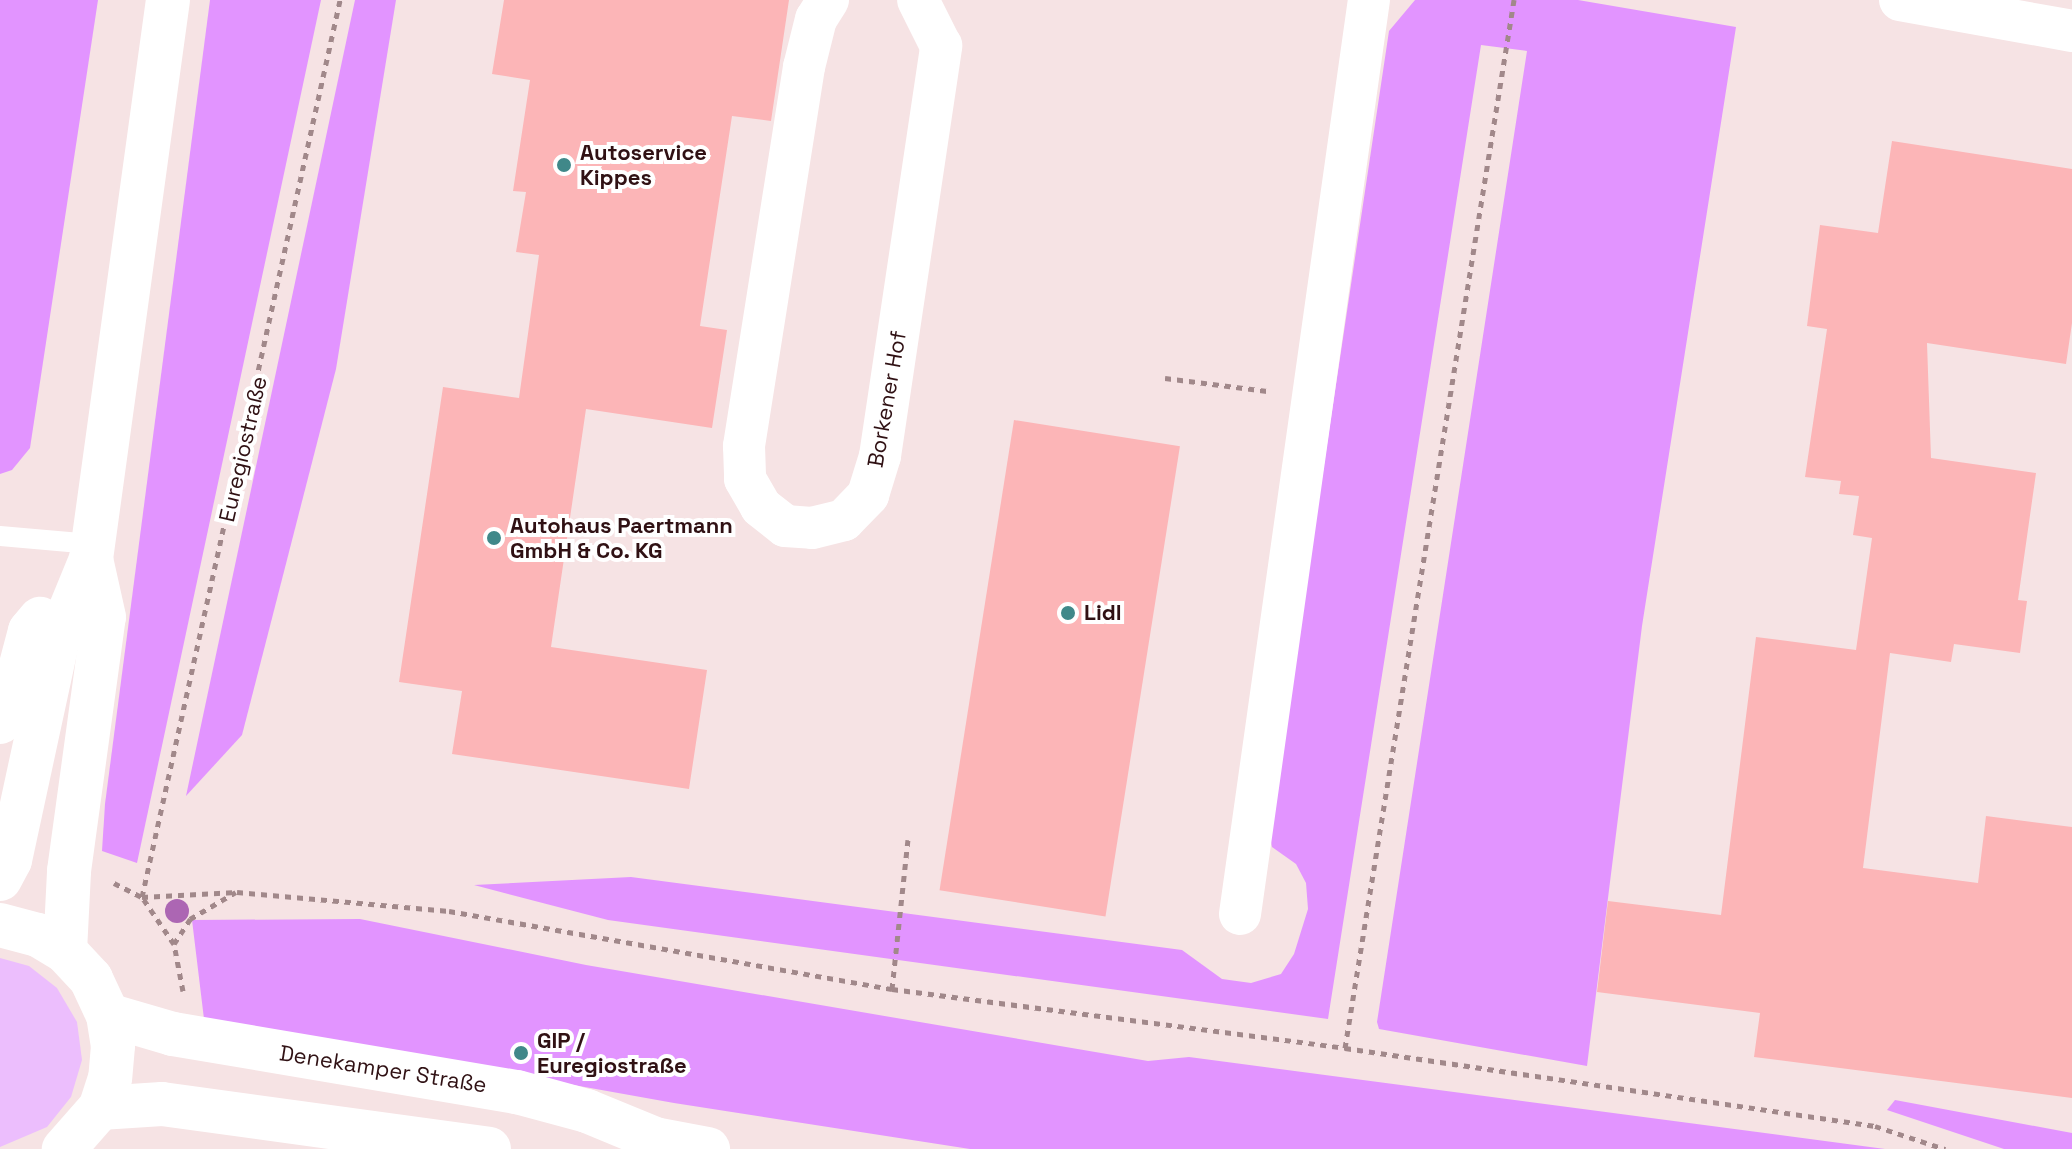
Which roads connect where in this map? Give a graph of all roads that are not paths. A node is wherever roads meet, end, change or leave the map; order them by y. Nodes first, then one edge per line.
1 (168, 0) edge
2 (828, 0) edge
3 (918, 0) edge
4 (1369, 0) edge
5 (1900, 0) edge
6 (2072, 31) edge
7 (0, 536) edge
8 (92, 551) junction
9 (0, 722) edge
10 (0, 879) edge
11 (1240, 914) dead end
12 (0, 925) edge
13 (65, 951) junction
14 (108, 1015) junction
15 (100, 1108) junction
16 (655, 1139) junction
17 (64, 1149) edge
18 (489, 1149) edge
19 (603, 1149) edge
20 (708, 1149) edge

1 - 8 main road
2 - 3 street, Borkener Hof
4 - 11 street
5 - 6 street
7 - 8 lane
8 - 9 main road
8 - 10 main road
8 - 13 main road
12 - 13 main road
13 - 14 main road
14 - 15 main road
14 - 16 main road, Denekamper Straße
15 - 17 main road
15 - 18 main road
16 - 19 main road, Denekamper Straße
16 - 20 main road, Denekamper Straße

